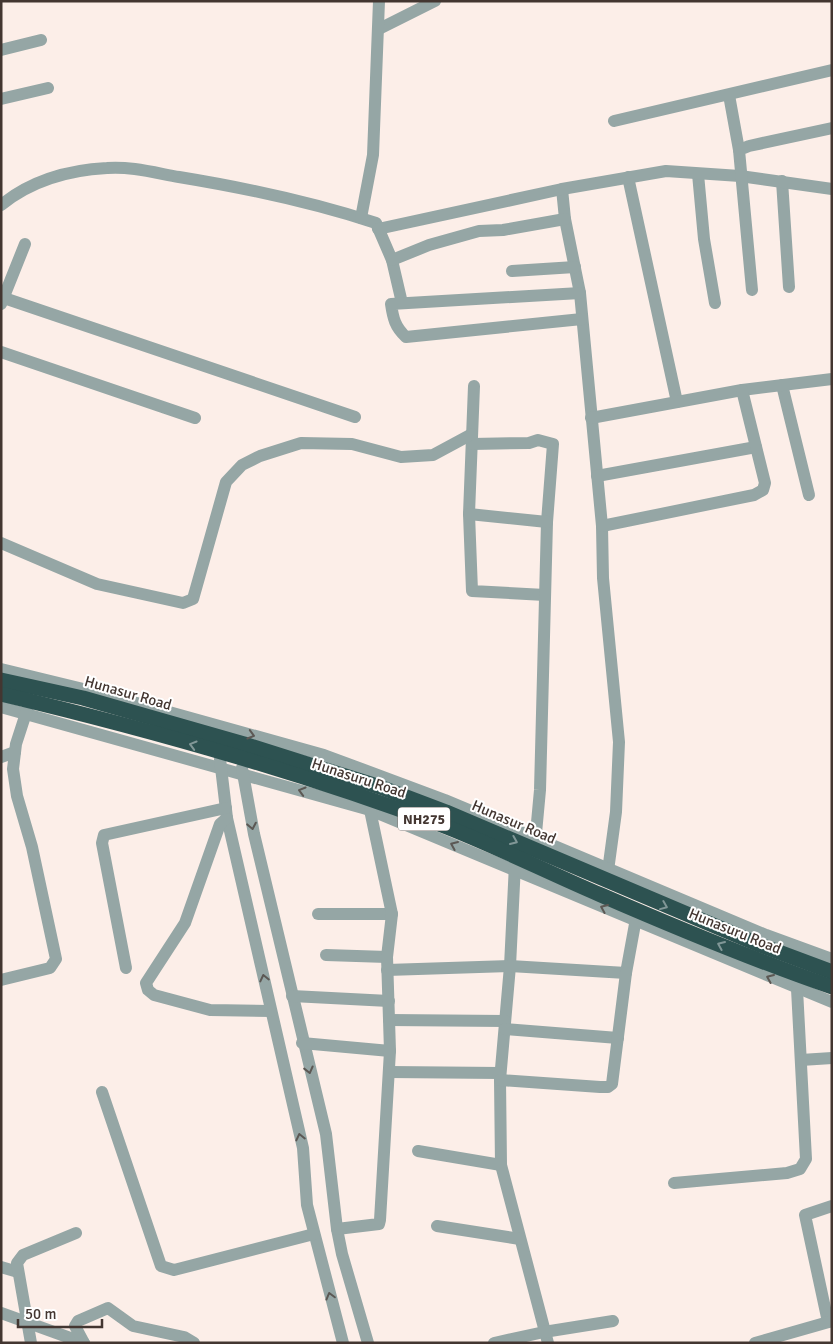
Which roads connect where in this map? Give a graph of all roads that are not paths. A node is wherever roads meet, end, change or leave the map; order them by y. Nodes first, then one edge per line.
1 (379, 1) edge
2 (435, 1) edge
3 (379, 29) junction
4 (41, 40) dead end
5 (1, 50) edge
6 (832, 70) edge
7 (48, 88) dead end
8 (729, 95) junction
9 (1, 99) edge
10 (614, 121) dead end
11 (832, 128) edge
12 (739, 150) junction
13 (698, 174) junction
14 (740, 176) junction
15 (628, 178) junction
16 (782, 181) junction
17 (562, 189) junction
18 (832, 189) edge
19 (1, 205) edge
20 (361, 218) junction
21 (565, 219) junction
22 (378, 229) junction
23 (25, 244) dead end
24 (392, 260) junction
25 (575, 267) junction
26 (512, 271) dead end
27 (789, 287) dead end
28 (752, 290) dead end
29 (580, 293) junction
30 (2, 301) edge
31 (402, 303) junction
32 (714, 303) dead end
33 (582, 319) junction
34 (1, 352) edge
35 (832, 379) edge
36 (474, 386) dead end
37 (782, 386) junction
38 (742, 390) junction
39 (677, 402) junction
40 (355, 417) dead end
41 (195, 418) dead end
42 (591, 418) junction
43 (472, 439) junction
44 (756, 447) junction
45 (596, 476) junction
46 (810, 495) dead end
47 (469, 514) junction
48 (547, 522) junction
49 (602, 526) junction
50 (1, 543) edge
51 (545, 596) junction
52 (1, 670) edge
53 (1, 680) edge
54 (1, 694) edge
55 (1, 707) edge
56 (28, 707) junction
57 (15, 752) junction
58 (222, 753) junction
59 (1, 757) edge
60 (242, 759) junction
61 (373, 805) junction
62 (227, 813) junction
63 (534, 850) junction
64 (515, 863) junction
65 (608, 876) junction
66 (318, 914) dead end
67 (392, 914) junction
68 (636, 915) junction
69 (326, 955) dead end
70 (387, 957) junction
71 (832, 959) edge
72 (510, 966) junction
73 (126, 968) dead end
74 (387, 970) junction
75 (626, 972) junction
76 (832, 972) edge
77 (1, 980) edge
78 (799, 983) junction
79 (832, 987) edge
80 (292, 996) junction
81 (388, 1001) junction
82 (832, 1002) edge
83 (271, 1011) junction
84 (389, 1020) junction
85 (505, 1025) junction
86 (618, 1038) junction
87 (302, 1043) junction
88 (390, 1051) junction
89 (832, 1058) edge
90 (801, 1060) junction
91 (389, 1072) junction
92 (500, 1077) junction
93 (102, 1092) dead end
94 (418, 1151) dead end
95 (501, 1165) junction
96 (674, 1183) dead end
97 (832, 1206) edge
98 (438, 1226) dead end
99 (337, 1229) junction
100 (76, 1233) dead end
101 (314, 1234) junction
102 (520, 1239) junction
103 (1, 1267) edge
104 (18, 1272) junction
105 (1, 1314) edge
106 (613, 1321) dead end
107 (830, 1322) edge
108 (28, 1324) junction
109 (546, 1337) edge
110 (31, 1343) edge
111 (84, 1343) edge
112 (194, 1343) edge
113 (343, 1343) edge
114 (368, 1343) edge
115 (494, 1343) edge
116 (755, 1343) edge

1 - 3 street
2 - 3 street
3 - 20 street
4 - 5 street
6 - 8 street
7 - 9 street
8 - 10 street
8 - 12 street
11 - 12 street
12 - 14 street
13 - 14 street
13 - 15 street
13 - 32 street
14 - 16 street
14 - 28 street
15 - 17 street
15 - 39 street
16 - 18 street
16 - 27 street
17 - 21 street
17 - 22 street
19 - 20 street
20 - 22 street
21 - 24 street
21 - 25 street
22 - 24 street
23 - 30 street
24 - 31 street
25 - 26 street
25 - 29 street
29 - 31 street
29 - 33 street
30 - 40 street
31 - 33 street
33 - 42 street
34 - 41 street
35 - 37 street
36 - 43 street
37 - 38 street
37 - 46 street
38 - 39 street
38 - 44 street
39 - 42 street
42 - 45 street
43 - 47 street
43 - 48 street
43 - 50 street
44 - 45 street
44 - 49 street
45 - 49 street
47 - 48 street
47 - 51 street
48 - 51 street
49 - 65 street
51 - 63 street
52 -> 63 street
53 - 58 highway, Hunasur Road / NH275
54 - 56 highway, NH275
55 - 56 street
56 - 57 street
58 -> 56 highway, NH275
57 - 59 street
57 - 77 street
58 - 60 highway, Hunasur Road / NH275
58 - 60 street
58 - 62 street
61 -> 60 highway, Hunasuru Road / NH275
60 -> 63 highway, Hunasur Road / NH275
60 -> 80 street
64 -> 61 highway, Hunasuru Road / NH275
61 - 67 street
62 - 73 street
83 -> 62 street
62 - 83 street
63 - 64 highway, Hunasuru Road / NH275
63 - 65 highway, Hunasur Road / NH275
63 - 68 highway, Hunasuru Road / NH275
68 -> 64 street
64 - 72 street
65 - 71 street
65 -> 76 highway, Hunasur Road / NH275
66 - 67 street
67 - 70 street
68 - 75 street
78 -> 68 highway, Hunasuru Road / NH275
69 - 70 street
70 - 74 street
72 - 74 street
72 - 75 street
72 - 85 street
74 - 81 street
75 - 86 street
78 - 79 highway, Hunasuru Road / NH275
78 - 82 street
78 - 90 street
80 - 81 street
80 - 87 street
81 - 84 street
101 -> 83 street
84 - 85 street
84 - 88 street
85 - 86 street
85 - 92 street
86 - 92 street
87 - 88 street
87 -> 99 street
88 - 91 street
89 - 90 street
90 - 96 street
91 - 92 street
91 - 99 street
92 - 95 street
93 - 101 street
94 - 95 street
95 - 102 street
97 - 107 street
98 - 102 street
99 - 114 street
100 - 104 street
113 -> 101 street
102 - 109 street
103 - 104 street
104 - 108 street
105 - 108 street
106 - 109 street
107 - 116 street
108 - 110 street
108 - 111 street
109 - 115 street
111 - 112 street

